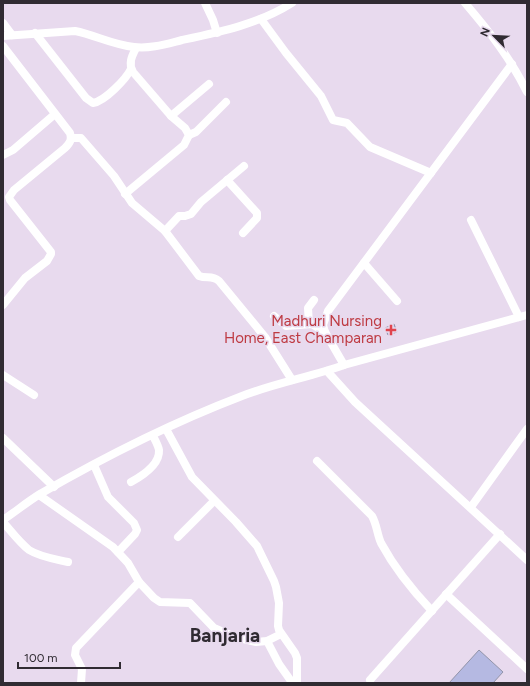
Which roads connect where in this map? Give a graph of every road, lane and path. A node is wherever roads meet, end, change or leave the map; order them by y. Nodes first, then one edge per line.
1 (205, 3) edge
2 (292, 3) edge
3 (465, 3) edge
4 (261, 19) junction
5 (3, 23) edge
6 (35, 33) junction
7 (217, 33) junction
8 (12, 35) junction
9 (3, 36) edge
10 (3, 46) edge
11 (136, 48) junction
12 (512, 64) junction
13 (131, 69) junction
14 (210, 84) dead end
15 (527, 92) edge
16 (226, 102) dead end
17 (55, 114) junction
18 (172, 116) junction
19 (189, 135) junction
20 (71, 138) junction
21 (3, 155) edge
22 (244, 166) dead end
23 (431, 173) junction
24 (227, 180) junction
25 (125, 194) junction
26 (471, 220) dead end
27 (165, 231) junction
28 (243, 233) dead end
29 (364, 263) junction
30 (314, 300) dead end
31 (397, 301) dead end
32 (3, 305) edge
33 (274, 316) dead end
34 (523, 316) edge
35 (309, 324) junction
36 (325, 332) junction
37 (344, 365) junction
38 (326, 371) junction
39 (3, 375) edge
40 (292, 380) junction
41 (34, 395) dead end
42 (166, 429) junction
43 (527, 429) edge
44 (153, 436) junction
45 (3, 438) edge
46 (317, 461) dead end
47 (94, 465) junction
48 (131, 482) dead end
49 (54, 487) junction
50 (39, 495) junction
51 (214, 501) junction
52 (471, 507) junction
53 (3, 521) edge
54 (500, 534) junction
55 (178, 537) dead end
56 (118, 552) junction
57 (527, 560) edge
58 (68, 562) dead end
59 (139, 582) junction
60 (446, 594) junction
61 (432, 610) junction
62 (282, 634) junction
63 (267, 641) junction
64 (527, 669) edge
65 (370, 680) dead end
66 (296, 682) edge
67 (81, 683) edge

1 - 7 street
2 - 4 street
3 - 12 street
4 - 7 street
4 - 23 street
5 - 8 street
6 - 8 street
6 - 11 street
6 - 13 street
7 - 11 street
8 - 9 street
10 - 17 street
11 - 13 street
12 - 15 street
12 - 23 street
13 - 18 street
14 - 18 street
16 - 19 street
17 - 20 street
17 - 21 street
18 - 19 street
19 - 25 street
20 - 25 street
20 - 32 street
22 - 24 street
23 - 29 street
24 - 27 street
24 - 28 street
25 - 27 street
26 - 34 street
27 - 40 street
29 - 31 street
29 - 36 street
30 - 35 street
33 - 35 street
34 - 37 street
35 - 36 street
36 - 37 street
37 - 38 street
38 - 40 street
38 - 52 street
39 - 41 street
40 - 42 street
42 - 44 street
42 - 51 street
43 - 52 street
44 - 47 street
44 - 48 street
45 - 49 street
46 - 61 street
47 - 49 street
47 - 56 street
49 - 50 street
50 - 53 street
50 - 56 street
51 - 55 street
51 - 62 street
52 - 54 street
53 - 58 street
54 - 57 street
54 - 60 street
56 - 59 street
59 - 63 street
59 - 67 street
60 - 61 street
60 - 64 street
61 - 65 street
62 - 63 street
62 - 66 street
63 - 66 street

